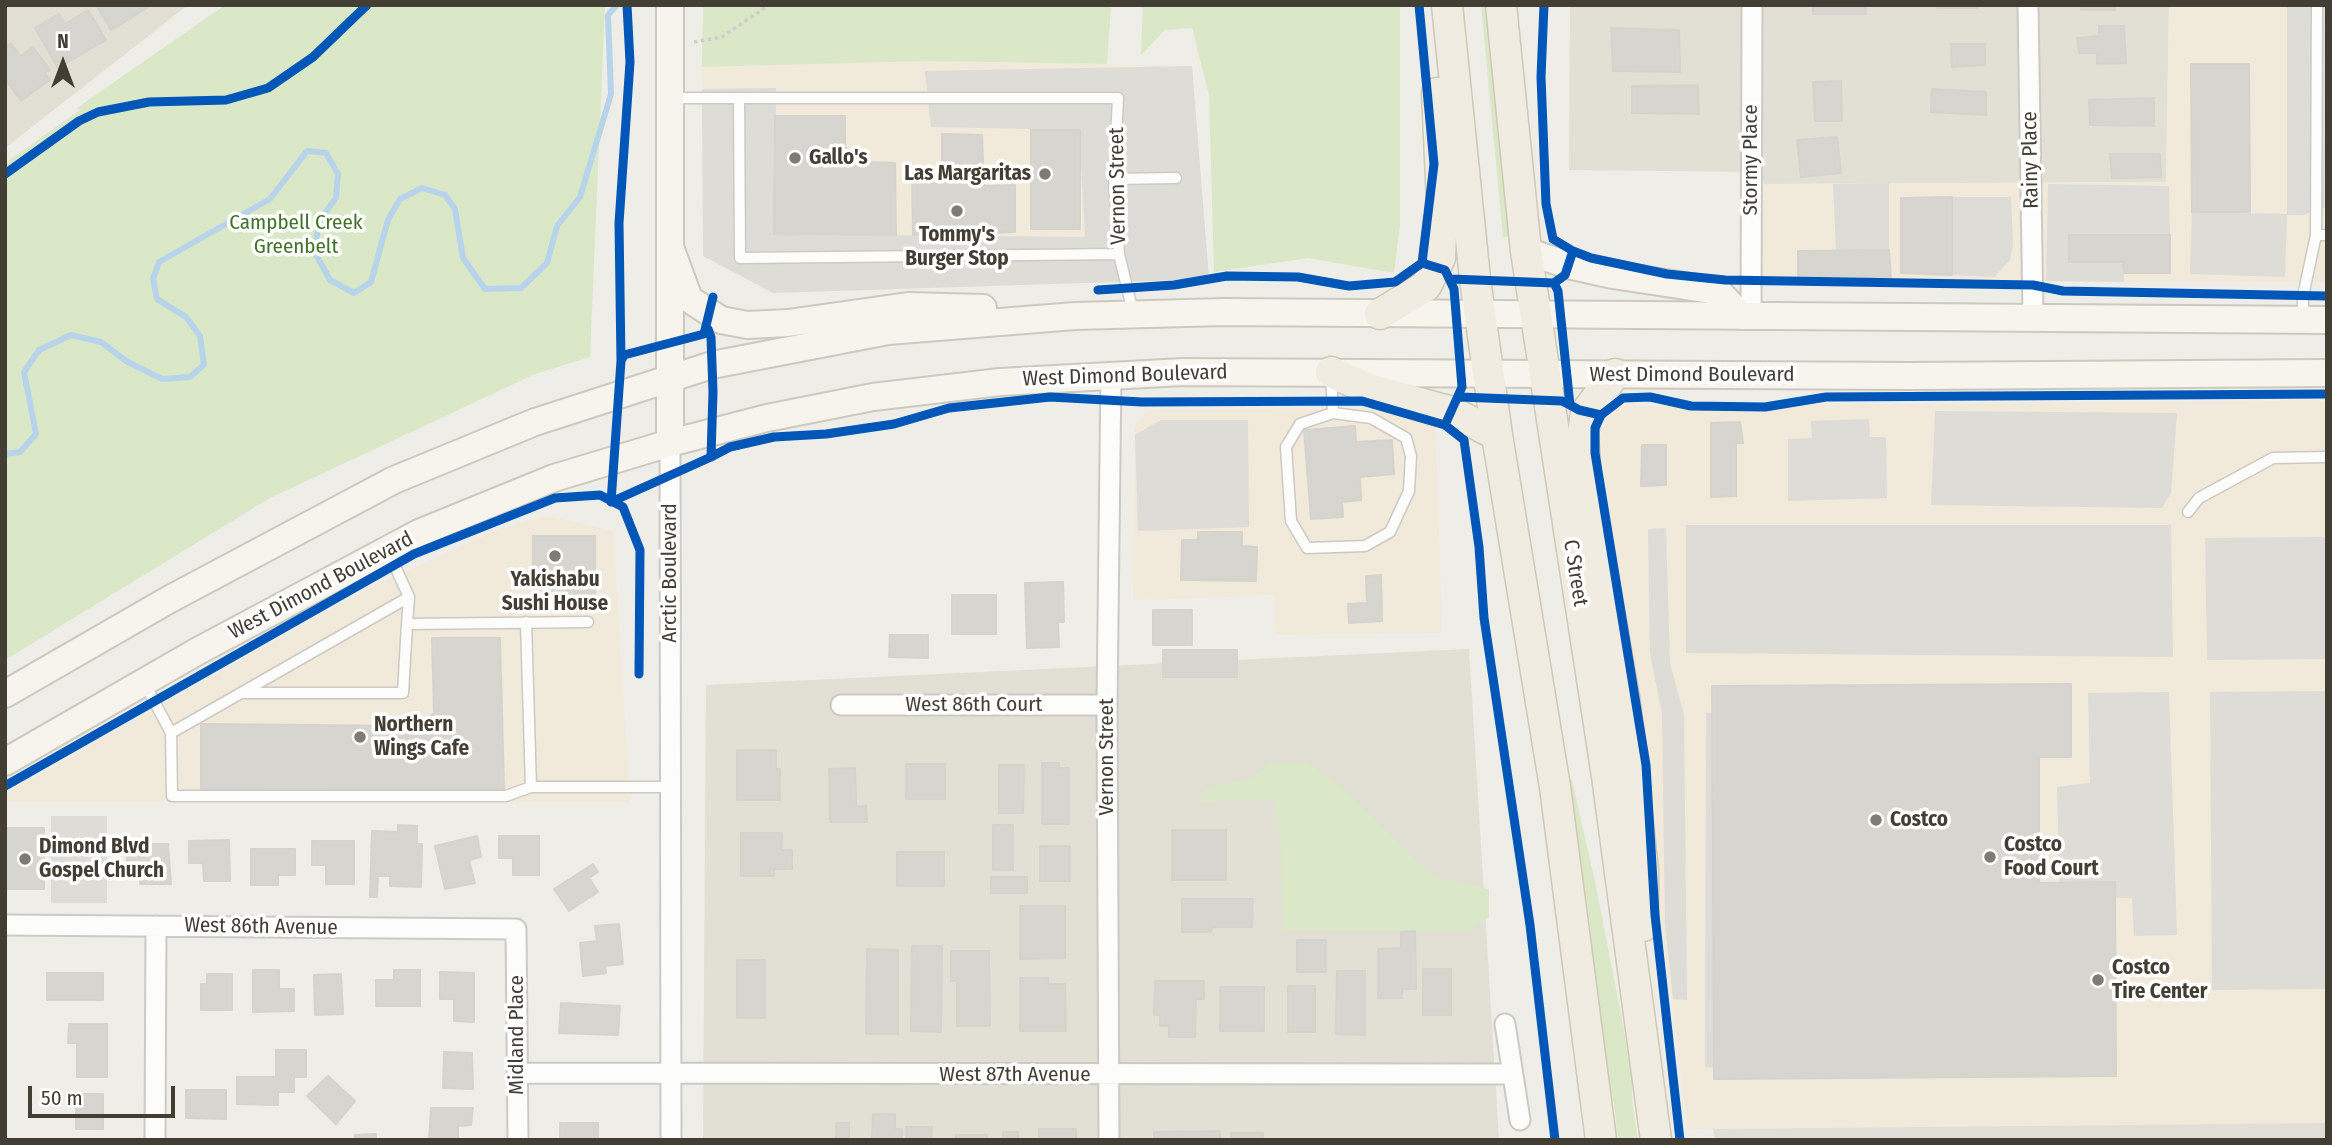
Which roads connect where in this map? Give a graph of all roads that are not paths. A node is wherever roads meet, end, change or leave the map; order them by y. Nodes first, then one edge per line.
1 (670, 5) edge
2 (1429, 5) edge
3 (1447, 5) edge
4 (1501, 5) edge
5 (1752, 5) edge
6 (2028, 5) edge
7 (2317, 5) edge
8 (670, 98) junction
9 (739, 99) junction
10 (1176, 178) dead end
11 (1114, 179) junction
12 (2321, 235) edge
13 (670, 247) junction
14 (1526, 251) junction
15 (1119, 254) junction
16 (1134, 314) junction
17 (1380, 314) junction
18 (1480, 314) junction
19 (1536, 315) junction
20 (1075, 316) junction
21 (1746, 316) junction
22 (2033, 316) junction
23 (2315, 320) edge
24 (1331, 372) junction
25 (1489, 373) junction
26 (2327, 373) edge
27 (1111, 374) junction
28 (1543, 374) junction
29 (1615, 374) junction
30 (670, 378) junction
31 (1333, 413) junction
32 (1497, 435) junction
33 (670, 443) junction
34 (2327, 457) edge
35 (2188, 512) dead end
36 (388, 550) junction
37 (409, 597) junction
38 (526, 622) junction
39 (588, 622) dead end
40 (407, 624) junction
41 (144, 682) junction
42 (241, 693) junction
43 (5, 694) edge
44 (841, 705) dead end
45 (1107, 705) junction
46 (171, 733) junction
47 (5, 762) edge
48 (671, 787) junction
49 (531, 788) junction
50 (5, 925) edge
51 (156, 926) junction
52 (516, 929) joint
53 (1505, 1024) dead end
54 (1642, 1031) junction
55 (517, 1073) junction
56 (673, 1073) junction
57 (1512, 1073) junction
58 (1108, 1075) junction
59 (1520, 1120) dead end
60 (155, 1140) edge
61 (518, 1140) edge
62 (671, 1140) edge
63 (1109, 1140) edge
64 (1601, 1140) edge
65 (1656, 1140) edge

1 - 8 main road, Arctic Boulevard
2 - 17 main road
3 - 18 main road
4 - 14 main road, C Street
5 - 21 street, Stormy Place
6 - 22 street, Rainy Place
7 - 12 lane
8 - 9 lane
8 - 13 main road, Arctic Boulevard
9 - 11 lane, Vernon Street
9 - 15 lane
10 - 11 lane
11 - 15 lane, Vernon Street
12 - 23 lane
13 - 20 main road
13 - 30 main road, Arctic Boulevard
14 - 19 main road, C Street
14 - 21 main road
15 - 16 lane, Vernon Street
16 - 17 main road
16 - 20 main road
17 - 18 main road
18 - 19 main road
18 - 25 main road
19 - 21 main road
19 - 28 main road, C Street
20 - 30 main road
21 - 22 main road
22 - 23 main road
24 - 25 main road, West Dimond Boulevard
24 - 27 main road, West Dimond Boulevard
24 - 31 lane
24 - 32 main road
25 - 28 main road, West Dimond Boulevard
25 - 32 main road
26 - 29 main road, West Dimond Boulevard
27 - 33 main road, West Dimond Boulevard
27 - 45 street, Vernon Street
28 - 29 main road, West Dimond Boulevard
28 - 54 main road, C Street
29 - 54 main road
30 - 33 main road, Arctic Boulevard
30 - 43 main road
31 - 31 lane
32 - 64 main road
33 - 36 main road, West Dimond Boulevard
33 - 48 street, Arctic Boulevard
34 - 35 lane
36 - 37 lane
36 - 41 main road, West Dimond Boulevard
37 - 40 lane
37 - 42 lane
38 - 39 lane
38 - 40 lane
38 - 49 lane
40 - 42 lane
41 - 46 lane
41 - 47 main road, West Dimond Boulevard
42 - 46 lane
44 - 45 street, West 86th Court
45 - 58 street, Vernon Street
46 - 49 lane
48 - 49 lane
48 - 56 street, Arctic Boulevard
50 - 51 street, West 86th Avenue
51 - 52 street, West 86th Avenue
51 - 60 street
52 - 55 street, Midland Place
53 - 57 street
54 - 65 main road, C Street
55 - 56 street, West 87th Avenue
55 - 61 street, Midland Place
56 - 58 street, West 87th Avenue
56 - 62 street, Arctic Boulevard
57 - 58 street, West 87th Avenue
57 - 59 street
58 - 63 street, Vernon Street

